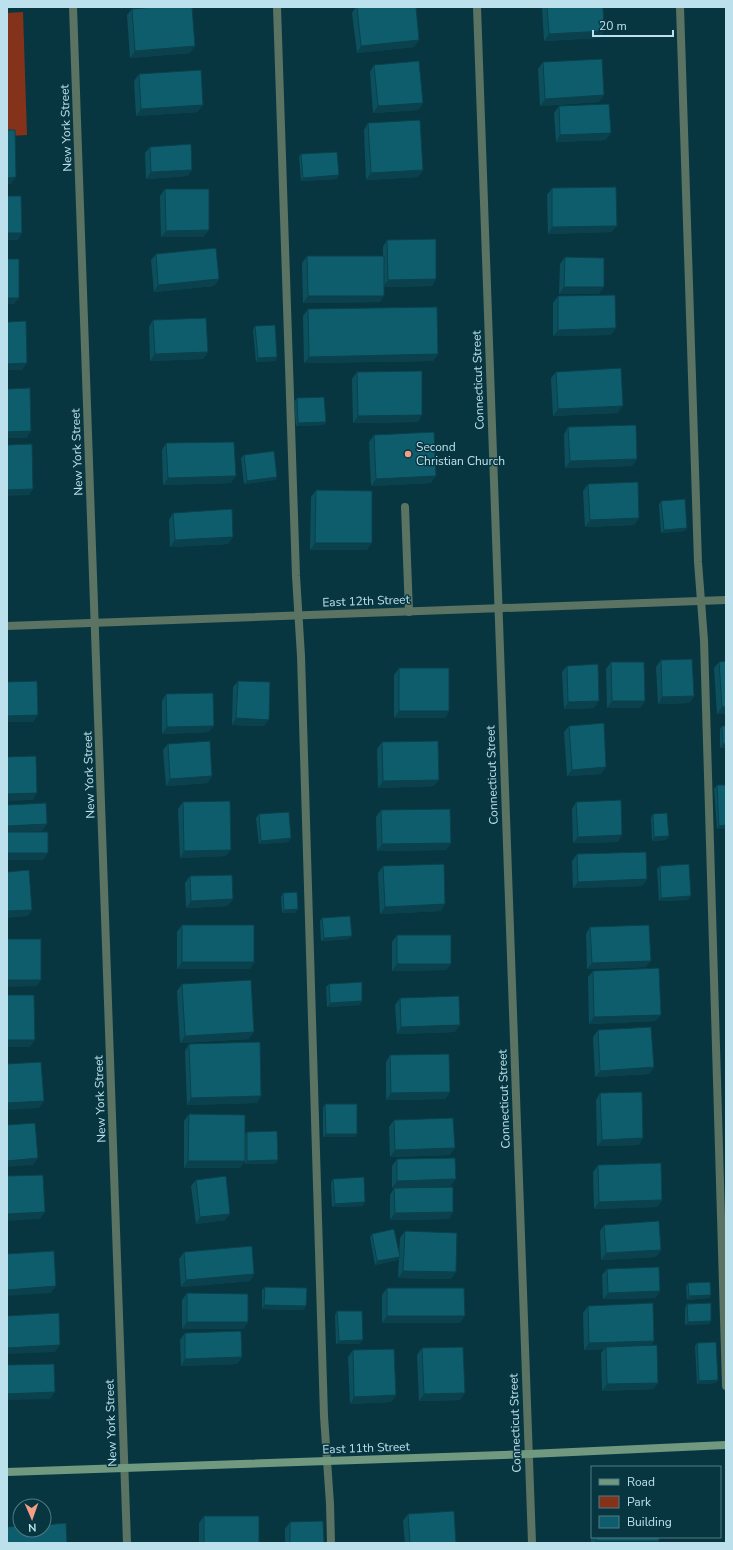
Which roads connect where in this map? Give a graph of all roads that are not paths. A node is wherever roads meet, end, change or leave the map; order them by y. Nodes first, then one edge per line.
1 (73, 7) edge
2 (277, 7) edge
3 (477, 7) edge
4 (680, 7) edge
5 (405, 507) dead end
6 (726, 600) edge
7 (701, 601) junction
8 (498, 608) junction
9 (408, 612) junction
10 (298, 616) junction
11 (96, 623) junction
12 (7, 626) edge
13 (726, 1386) edge
14 (726, 1445) edge
15 (529, 1454) junction
16 (327, 1461) junction
17 (125, 1468) junction
18 (7, 1472) edge
19 (127, 1543) edge
20 (331, 1543) edge
21 (532, 1543) edge

1 - 11 street, New York Street
2 - 10 street
3 - 8 street, Connecticut Street
4 - 7 street
5 - 9 street
6 - 7 street, East 12th Street
7 - 8 street, East 12th Street
7 - 13 street
8 - 9 street, East 12th Street
8 - 15 street, Connecticut Street
9 - 10 street, East 12th Street
10 - 11 street, East 12th Street
10 - 16 street
11 - 12 street, East 12th Street
11 - 17 street, New York Street
14 - 15 main road, East 11th Street
15 - 16 main road, East 11th Street
15 - 21 street, Connecticut Street
16 - 17 main road, East 11th Street
16 - 20 street
17 - 18 main road, East 11th Street
17 - 19 street, New York Street

